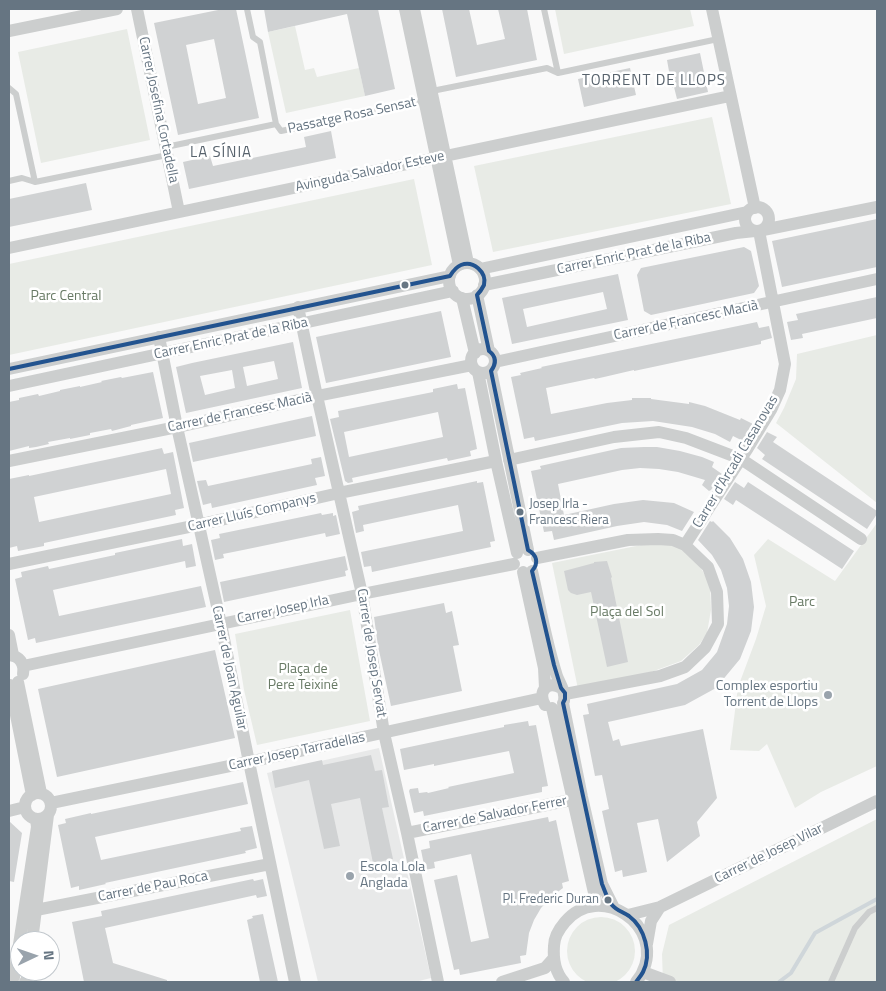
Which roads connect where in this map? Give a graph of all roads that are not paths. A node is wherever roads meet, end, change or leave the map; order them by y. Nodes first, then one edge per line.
1 (117, 9) edge
2 (137, 9) edge
3 (247, 9) edge
4 (405, 9) edge
5 (414, 9) edge
6 (544, 9) edge
7 (712, 9) edge
8 (9, 31) edge
9 (718, 39) junction
10 (558, 73) junction
11 (9, 88) edge
12 (428, 96) junction
13 (730, 96) junction
14 (276, 124) junction
15 (167, 151) junction
16 (441, 157) junction
17 (9, 180) edge
18 (35, 182) junction
19 (877, 207) edge
20 (751, 210) junction
21 (179, 212) junction
22 (759, 230) junction
23 (9, 248) edge
24 (469, 265) junction
25 (450, 276) junction
26 (877, 279) edge
27 (480, 290) junction
28 (457, 294) junction
29 (772, 303) junction
30 (298, 307) junction
31 (302, 324) junction
32 (159, 337) junction
33 (162, 354) junction
34 (492, 361) junction
35 (475, 363) junction
36 (9, 368) edge
37 (9, 386) edge
38 (317, 396) junction
39 (176, 427) junction
40 (741, 459) junction
41 (509, 460) junction
42 (9, 461) edge
43 (496, 461) junction
44 (339, 493) junction
45 (198, 525) junction
46 (861, 539) dead end
47 (685, 545) junction
48 (525, 561) junction
49 (9, 564) edge
50 (362, 594) junction
51 (221, 624) junction
52 (9, 634) edge
53 (11, 655) edge
54 (24, 666) junction
55 (12, 684) edge
56 (544, 693) junction
57 (560, 698) junction
58 (384, 733) junction
59 (249, 762) junction
60 (36, 794) junction
61 (578, 798) junction
62 (877, 801) edge
63 (25, 807) junction
64 (9, 811) edge
65 (45, 812) junction
66 (407, 833) junction
67 (270, 864) junction
68 (597, 906) junction
69 (660, 907) junction
70 (614, 908) junction
71 (877, 908) edge
72 (36, 910) junction
73 (628, 915) junction
74 (33, 931) edge
75 (646, 946) junction
76 (553, 959) junction
77 (639, 977) edge
78 (11, 982) edge
79 (295, 982) edge
80 (438, 982) edge
81 (502, 982) edge
82 (564, 982) edge
83 (670, 982) edge
84 (832, 982) edge

1 - 8 street
2 - 15 street, Carrer Josefina Cortadella
3 - 14 lane
4 - 12 street
5 - 12 street
6 - 10 lane
7 - 9 street
9 - 10 lane, Passatge Rosa Sensat
9 - 13 street
10 - 12 lane, Passatge Rosa Sensat
11 - 18 lane
12 - 14 lane, Passatge Rosa Sensat
12 - 16 street
13 - 16 street, Avinguda Salvador Esteve
13 - 20 street
14 - 15 lane, Passatge Rosa Sensat
15 - 18 lane, Passatge Rosa Sensat
15 - 21 street, Carrer Josefina Cortadella
16 - 21 street, Avinguda Salvador Esteve
16 - 24 street
17 - 18 lane, Passatge Rosa Sensat
19 - 22 street, Carrer Enric Prat de la Riba
20 - 22 street
20 - 22 street
20 - 24 street, Carrer Enric Prat de la Riba
21 - 23 street, Avinguda Salvador Esteve
22 - 27 street, Carrer Enric Prat de la Riba
22 - 29 street, Carrer d'Arcadi Casanovas
24 - 25 street
24 - 27 street
25 - 28 street
25 - 30 street, Carrer Enric Prat de la Riba
26 - 29 street, Carrer de Francesc Macià
27 - 28 street
27 - 34 street
28 - 31 street, Carrer Enric Prat de la Riba
28 - 35 street
29 - 34 street, Carrer de Francesc Macià
29 - 40 street, Carrer d'Arcadi Casanovas
30 - 31 street, Carrer de Josep Servat
30 - 32 street, Carrer Enric Prat de la Riba
31 - 33 street, Carrer Enric Prat de la Riba
31 - 38 street, Carrer de Josep Servat
32 - 33 street, Carrer de Joan Aguilar
32 - 36 street, Carrer Enric Prat de la Riba
33 - 37 street, Carrer Enric Prat de la Riba
33 - 39 street, Carrer de Joan Aguilar
34 - 35 street
34 - 35 street
34 - 41 street
35 - 38 street, Carrer de Francesc Macià
35 - 43 street
38 - 39 street, Carrer de Francesc Macià
38 - 44 street, Carrer de Josep Servat
39 - 42 street, Carrer de Francesc Macià
39 - 45 street, Carrer de Joan Aguilar
40 - 41 street
40 - 46 street
40 - 47 street, Carrer d'Arcadi Casanovas
41 - 48 street
43 - 44 street, Carrer Lluís Companys
43 - 48 street
44 - 45 street, Carrer Lluís Companys
44 - 50 street, Carrer de Josep Servat
45 - 49 street, Carrer Lluís Companys
45 - 51 street, Carrer de Joan Aguilar
47 - 48 street, Carrer Josep Irla
47 - 57 street
48 - 50 street, Carrer Josep Irla
48 - 56 street
48 - 57 street
50 - 51 street, Carrer Josep Irla
50 - 58 street, Carrer de Josep Servat
51 - 54 street, Carrer Josep Irla
51 - 59 street, Carrer de Joan Aguilar
52 - 53 street
53 - 54 street
54 - 55 street
55 - 60 street
56 - 57 street
56 - 57 street, Carrer Josep Tarradellas
56 - 58 street, Carrer Josep Tarradellas
57 - 61 street
58 - 59 street, Carrer Josep Tarradellas
58 - 66 street, Carrer de Josep Servat
59 - 65 street, Carrer Josep Tarradellas
59 - 67 street, Carrer de Joan Aguilar
60 - 63 street
60 - 65 street
61 - 66 street, Carrer de Salvador Ferrer
61 - 68 street
61 - 70 street
62 - 69 street, Carrer de Josep Vilar
63 - 64 street
63 - 65 street
65 - 72 street
65 - 78 street
66 - 80 street, Carrer de Josep Servat
67 - 72 street, Carrer de Pau Roca
67 - 79 street, Carrer de Joan Aguilar
68 - 70 street
68 - 76 street
69 - 73 street, Carrer de Josep Vilar
69 - 75 street
70 - 73 street
71 - 84 lane
72 - 74 street
73 - 75 street
75 - 77 street
76 - 81 street
76 - 82 street
77 - 83 street

